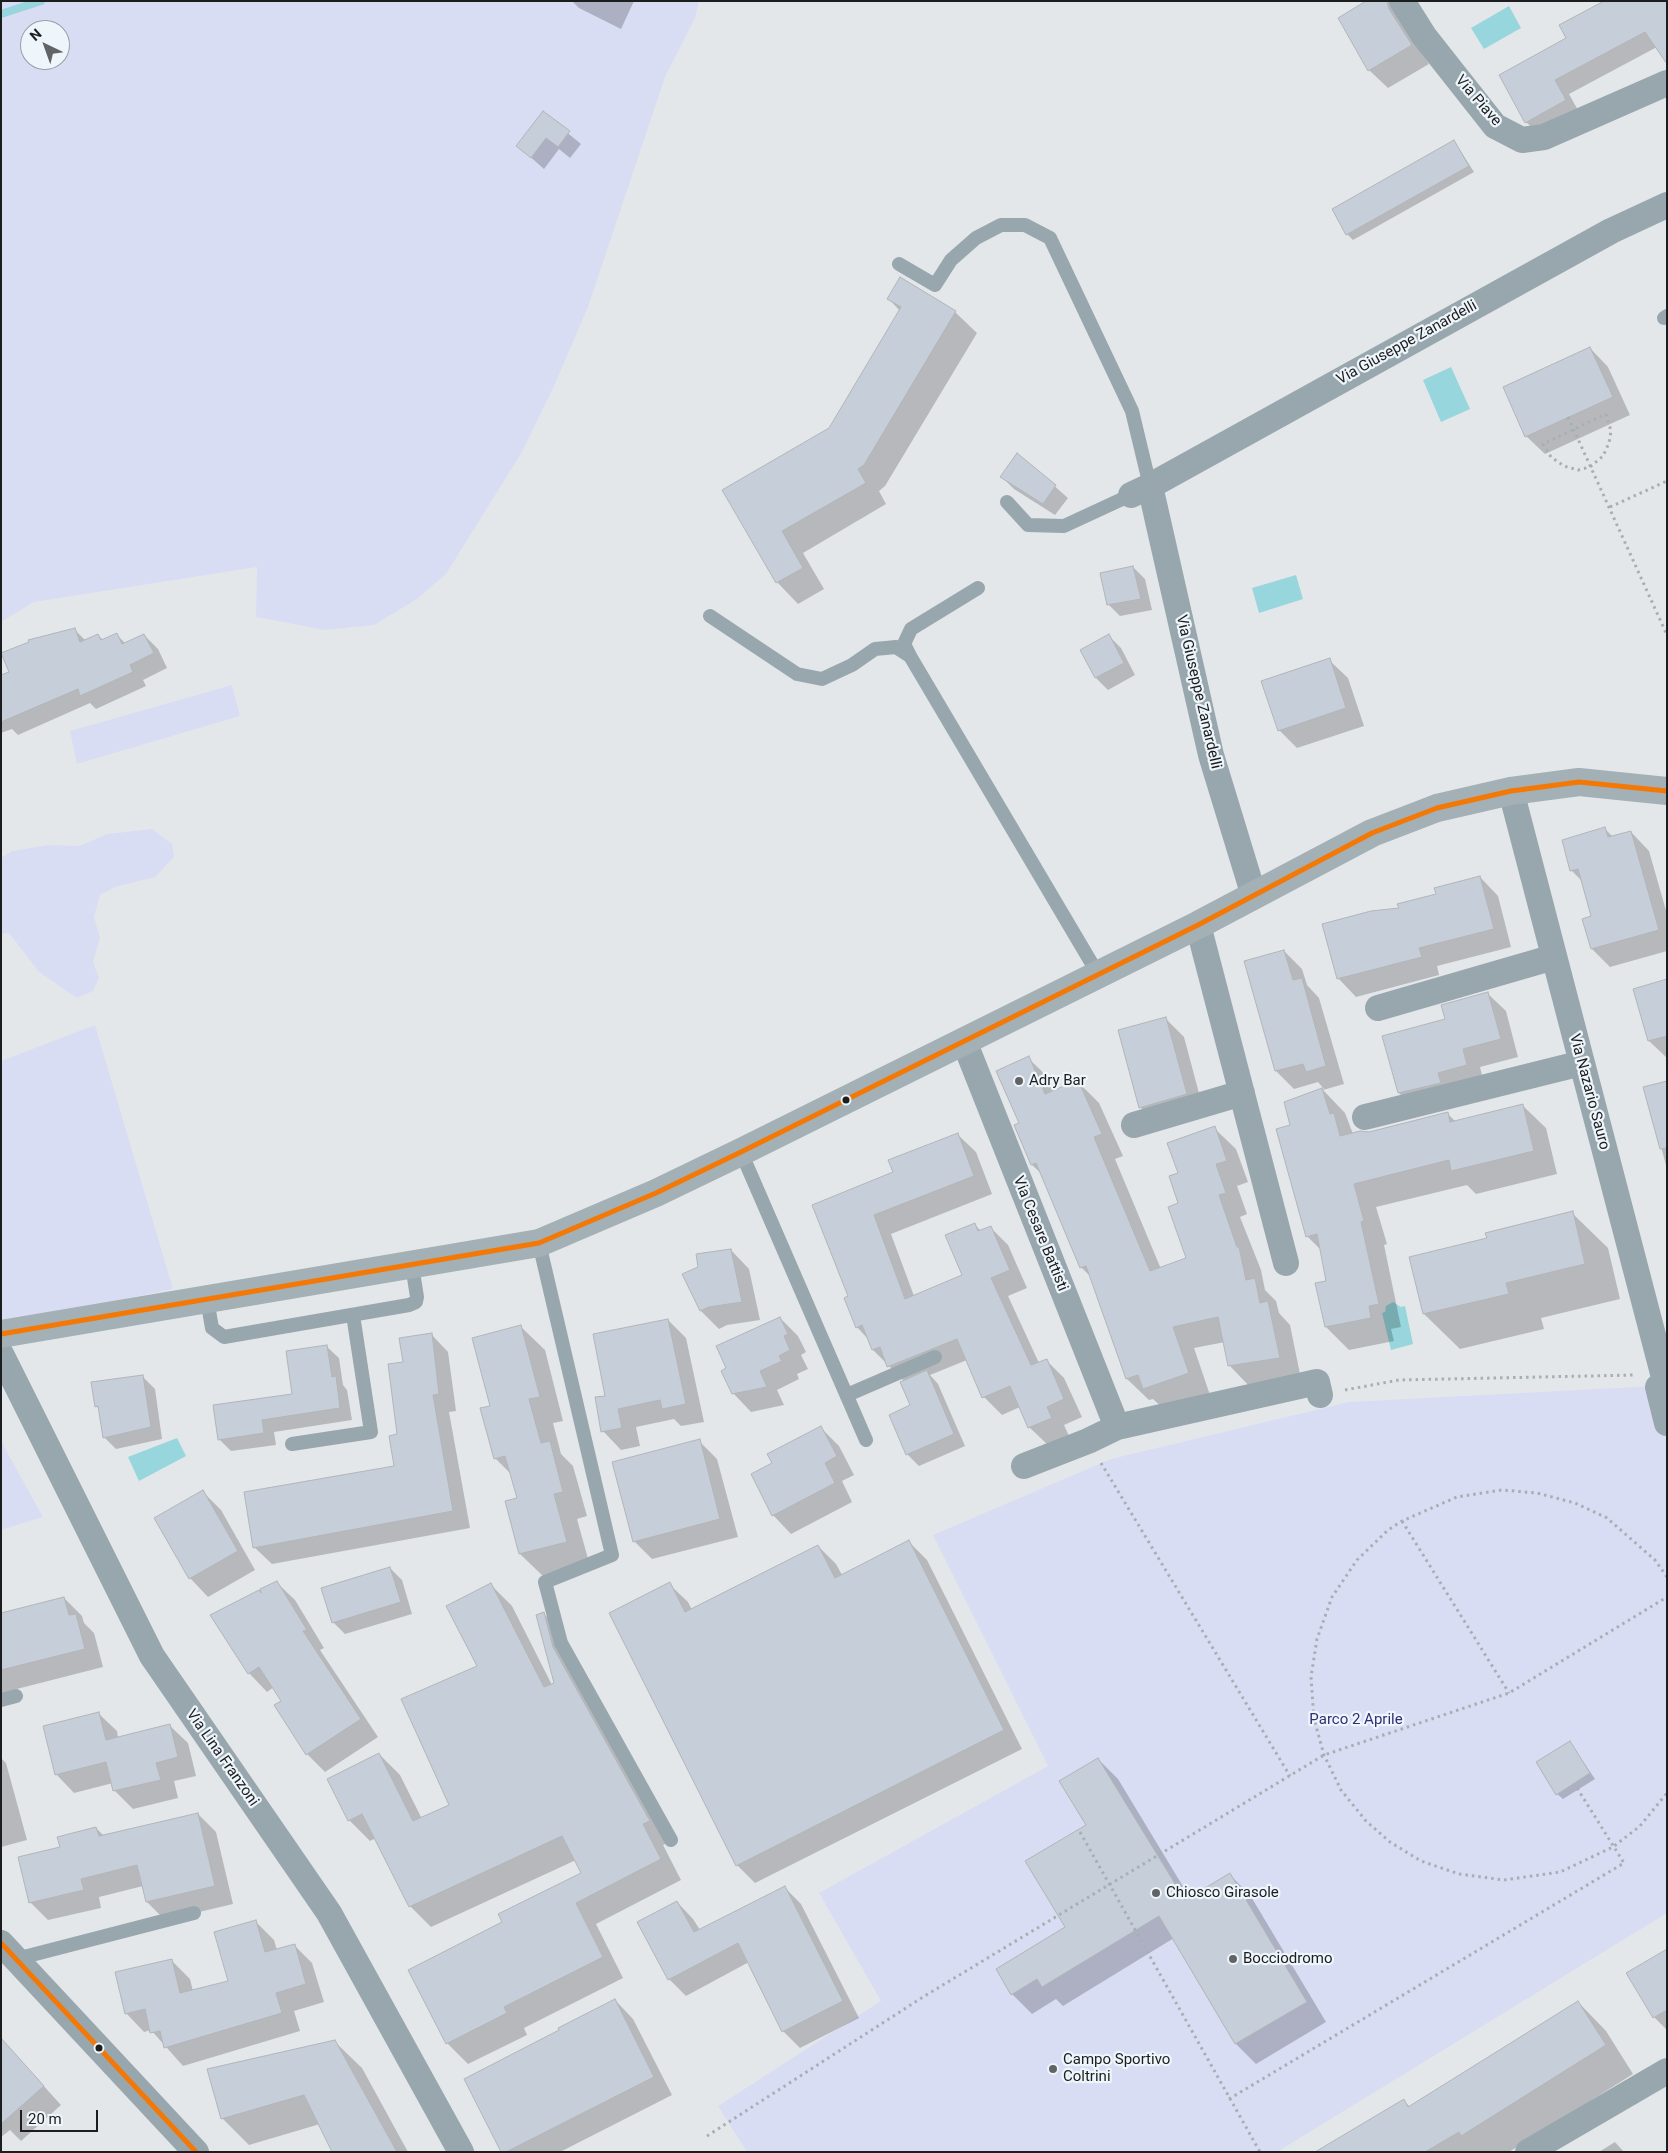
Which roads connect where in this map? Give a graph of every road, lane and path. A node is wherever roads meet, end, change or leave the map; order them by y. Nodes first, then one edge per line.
1 (1402, 1) edge
2 (1667, 83) edge
3 (1667, 205) edge
4 (899, 264) dead end
5 (1568, 418) dead end
6 (1574, 430) junction
7 (1590, 467) junction
8 (1667, 481) edge
9 (1140, 490) junction
10 (1007, 502) dead end
11 (1610, 508) junction
12 (978, 588) dead end
13 (710, 616) dead end
14 (1667, 635) edge
15 (910, 656) junction
16 (1511, 791) junction
17 (1667, 791) edge
18 (1254, 896) junction
19 (1198, 925) junction
20 (1554, 957) junction
21 (1098, 974) junction
22 (1378, 1008) dead end
23 (964, 1041) junction
24 (1582, 1063) junction
25 (1242, 1093) junction
26 (1365, 1118) dead end
27 (1134, 1125) dead end
28 (741, 1152) junction
29 (540, 1244) junction
30 (1286, 1263) dead end
31 (412, 1265) junction
32 (207, 1299) junction
33 (353, 1315) junction
34 (1, 1334) edge
35 (1, 1354) edge
36 (935, 1357) dead end
37 (1660, 1381) junction
38 (847, 1395) junction
39 (1320, 1395) joint
40 (1667, 1423) edge
41 (1117, 1427) junction
42 (866, 1440) dead end
43 (1088, 1441) junction
44 (292, 1444) dead end
45 (1024, 1466) dead end
46 (1402, 1521) junction
47 (1667, 1577) edge
48 (1667, 1597) edge
49 (1509, 1693) junction
50 (16, 1696) dead end
51 (1, 1700) edge
52 (1324, 1755) junction
53 (1290, 1776) junction
54 (1577, 1788) dead end
55 (1667, 1793) edge
56 (1080, 1832) dead end
57 (671, 1840) dead end
58 (1614, 1847) junction
59 (1110, 1885) junction
60 (194, 1913) dead end
61 (8, 1951) edge
62 (1664, 2078) edge
63 (1229, 2099) junction
64 (706, 2136) dead end
65 (196, 2152) edge
66 (461, 2152) edge
67 (1260, 2152) edge
68 (1528, 2152) edge

1 - 2 street, Via Piave
3 - 9 street, Via Giuseppe Zanardelli
4 - 9 lane
5 - 6 path
6 - 7 path
6 - 7 path
6 - 7 path
7 - 11 path
8 - 11 path
9 - 10 lane
9 - 18 street, Via Giuseppe Zanardelli
11 - 14 path
12 - 15 lane
13 - 15 lane
15 - 21 lane
16 - 17 street
16 - 18 street
16 - 20 street, Via Nazario Sauro
18 - 19 street
19 - 21 street
19 - 25 street
20 - 22 street
20 - 24 street, Via Nazario Sauro
21 - 23 street
23 - 28 street
23 - 41 street, Via Cesare Battisti
24 - 26 street
24 - 37 street, Via Nazario Sauro
25 - 27 street
25 - 30 street
28 - 29 street
28 - 38 lane
29 - 31 street
29 - 57 lane
31 - 32 street
31 - 33 lane
32 - 33 lane
32 - 34 street
33 - 44 lane
35 - 66 street, Via Lina Franzoni
36 - 38 lane
37 - 39 path
37 - 40 street, Via Nazario Sauro
38 - 42 lane
39 - 41 street
41 - 43 street
43 - 45 street
43 - 53 path
46 - 47 path
46 - 49 path
46 - 52 path
48 - 49 path
49 - 52 path
50 - 51 lane
52 - 53 path
52 - 58 path
53 - 59 path
54 - 58 path
55 - 58 path
56 - 59 path
58 - 63 path
59 - 63 path
59 - 64 path
60 - 61 lane
61 - 65 street
62 - 68 street
63 - 67 path

